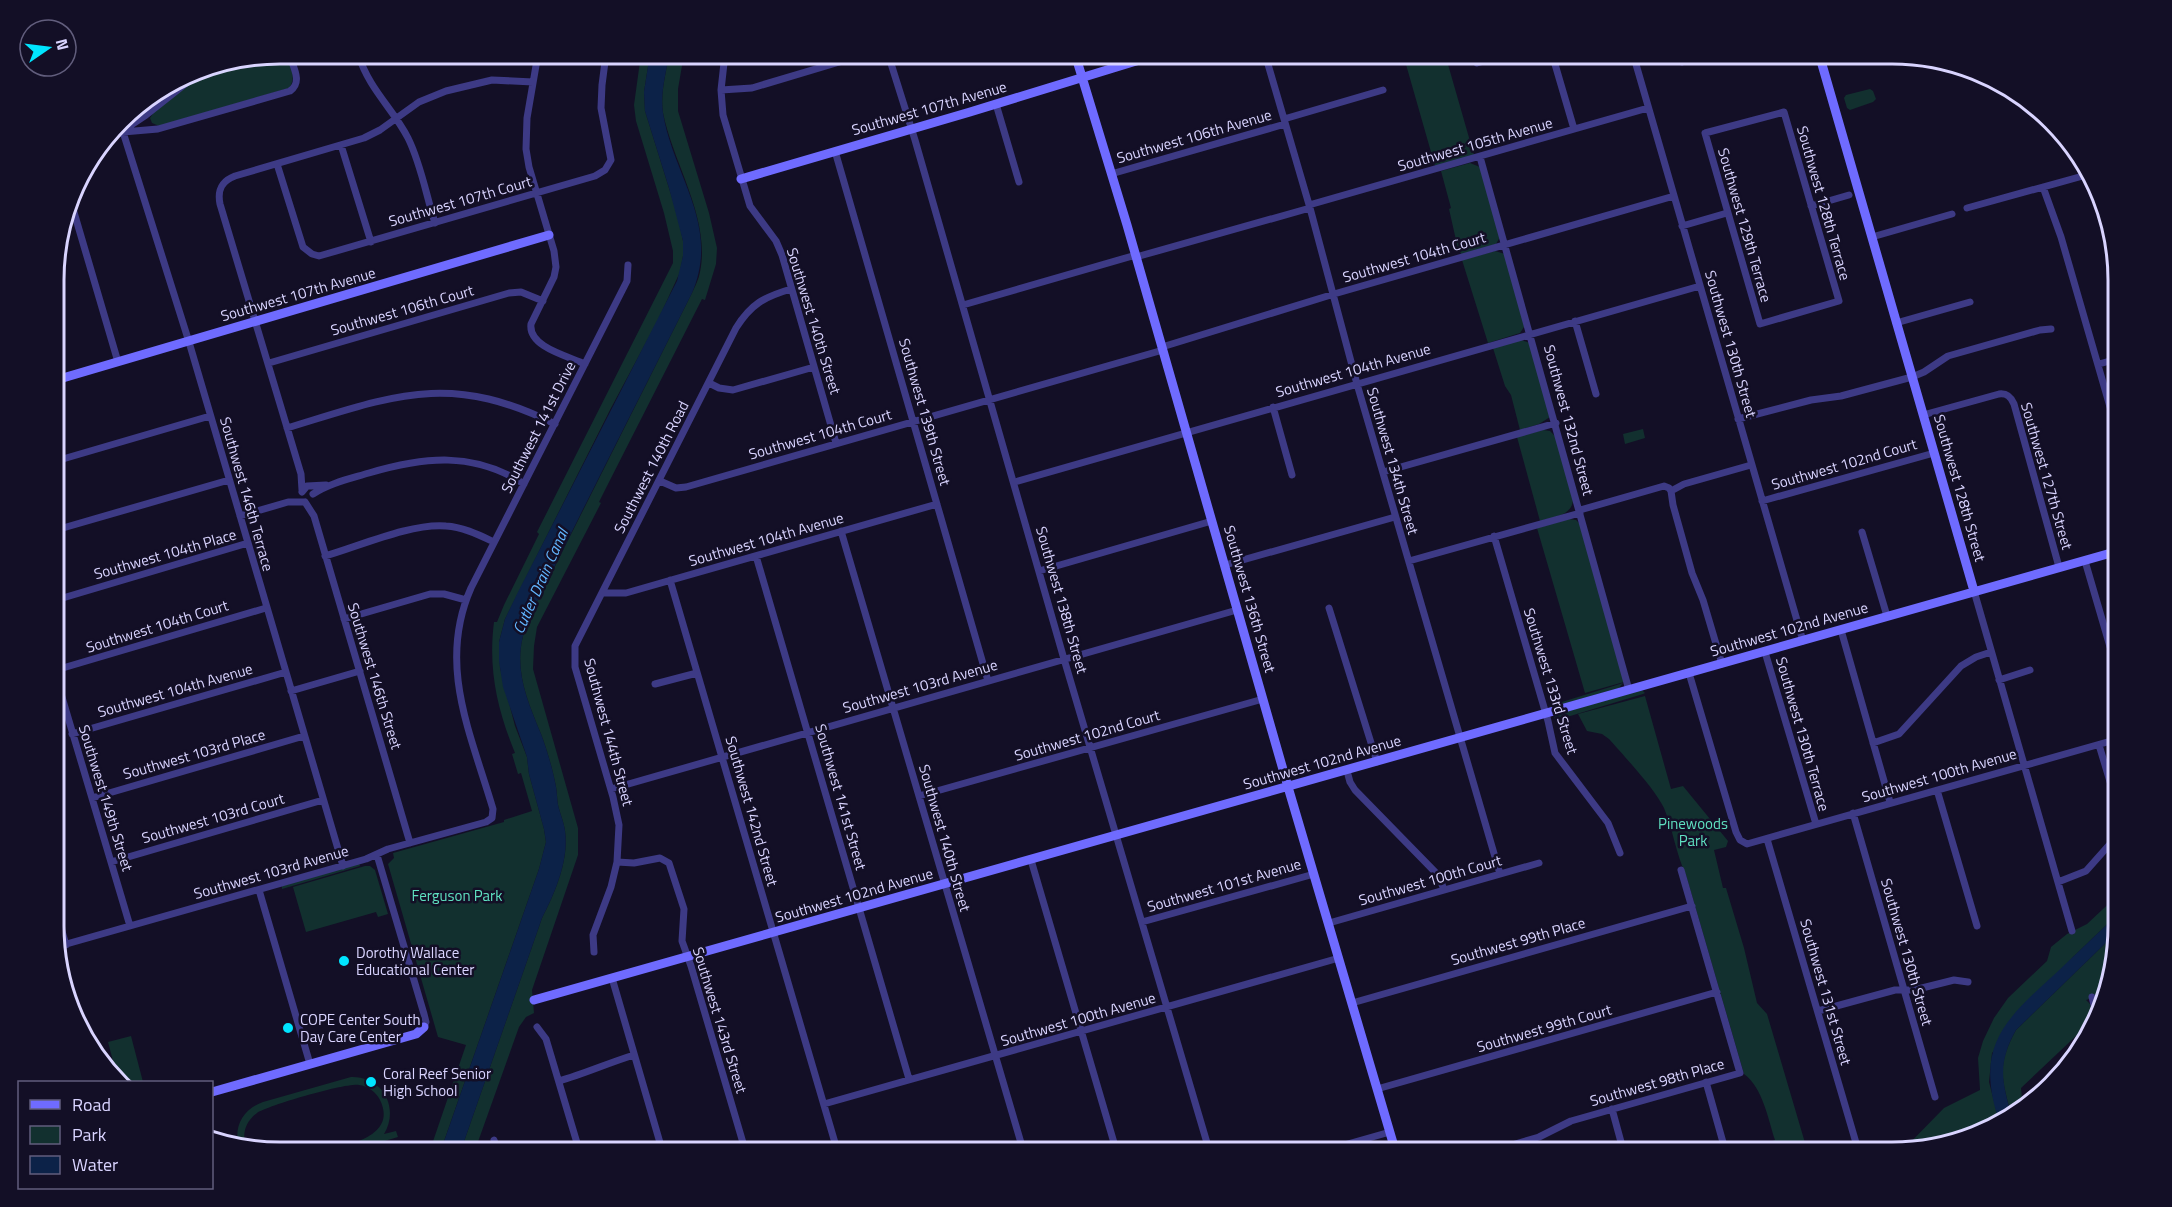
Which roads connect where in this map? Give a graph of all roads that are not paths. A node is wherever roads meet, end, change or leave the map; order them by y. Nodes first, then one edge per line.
1 (292, 64) edge
2 (362, 64) edge
3 (536, 64) edge
4 (605, 64) edge
5 (724, 64) edge
6 (832, 64) edge
7 (891, 64) edge
8 (1078, 64) edge
9 (1114, 64) edge
10 (1268, 64) edge
11 (1555, 64) edge
12 (1636, 64) edge
13 (1821, 64) edge
14 (1082, 76) junction
15 (533, 82) junction
16 (721, 90) junction
17 (1383, 90) dead end
18 (175, 92) edge
19 (996, 104) junction
20 (1648, 108) junction
21 (396, 119) junction
22 (1284, 122) junction
23 (128, 128) edge
24 (912, 129) junction
25 (1574, 129) junction
26 (123, 132) edge
27 (124, 132) edge
28 (1705, 133) joint
29 (341, 145) junction
30 (835, 151) junction
31 (1480, 157) junction
32 (277, 164) junction
33 (1111, 174) junction
34 (2081, 176) edge
35 (741, 179) junction
36 (1019, 182) dead end
37 (2043, 187) junction
38 (536, 193) junction
39 (1849, 195) dead end
40 (1674, 196) junction
41 (1811, 206) junction
42 (1310, 207) junction
43 (1967, 208) dead end
44 (1728, 213) junction
45 (1952, 214) dead end
46 (75, 215) edge
47 (435, 223) junction
48 (1682, 226) junction
49 (549, 235) junction
50 (1872, 237) junction
51 (371, 242) junction
52 (1506, 245) junction
53 (1136, 256) junction
54 (628, 265) dead end
55 (1700, 286) junction
56 (791, 289) junction
57 (1334, 294) junction
58 (543, 301) junction
59 (1970, 302) dead end
60 (963, 305) junction
61 (1575, 321) junction
62 (256, 322) junction
63 (1896, 322) junction
64 (1760, 324) joint
65 (2051, 329) dead end
66 (1531, 334) junction
67 (189, 342) junction
68 (1162, 348) junction
69 (118, 362) junction
70 (2108, 362) edge
71 (268, 363) junction
72 (585, 364) junction
73 (2099, 364) junction
74 (814, 367) junction
75 (1912, 377) junction
76 (64, 378) edge
77 (709, 383) junction
78 (1356, 384) junction
79 (1596, 394) dead end
80 (2108, 396) edge
81 (990, 400) junction
82 (1274, 407) junction
83 (1923, 415) junction
84 (210, 416) junction
85 (1738, 419) junction
86 (914, 422) junction
87 (1556, 423) junction
88 (555, 424) junction
89 (287, 428) junction
90 (1186, 433) junction
91 (836, 443) junction
92 (1934, 453) junction
93 (64, 459) edge
94 (1751, 465) junction
95 (1383, 472) junction
96 (1292, 475) dead end
97 (229, 480) junction
98 (660, 481) junction
99 (1015, 482) junction
100 (524, 484) junction
101 (1671, 491) junction
102 (307, 494) junction
103 (1761, 501) junction
104 (937, 504) junction
105 (1580, 512) junction
106 (240, 516) junction
107 (1395, 517) junction
108 (1212, 521) junction
109 (64, 528) edge
110 (841, 531) junction
111 (1862, 532) dead end
112 (1494, 536) junction
113 (494, 542) junction
114 (248, 543) junction
115 (2108, 554) edge
116 (325, 556) junction
117 (756, 556) junction
118 (1408, 561) junction
119 (2085, 561) junction
120 (1225, 566) junction
121 (2059, 567) junction
122 (1039, 571) junction
123 (670, 580) junction
124 (1974, 591) junction
125 (602, 593) junction
126 (64, 598) edge
127 (466, 600) junction
128 (266, 608) junction
129 (1329, 608) dead end
130 (1237, 610) junction
131 (1887, 616) junction
132 (344, 619) junction
133 (1841, 630) junction
134 (1803, 640) junction
135 (2108, 640) edge
136 (1765, 652) junction
137 (1991, 652) junction
138 (1064, 659) junction
139 (1722, 664) junction
140 (64, 668) edge
141 (2030, 670) dead end
142 (360, 671) junction
143 (286, 672) junction
144 (697, 673) junction
145 (1689, 673) junction
146 (1999, 680) junction
147 (988, 681) junction
148 (655, 684) dead end
149 (1629, 690) junction
150 (291, 691) junction
151 (1263, 699) junction
152 (64, 706) edge
153 (893, 708) junction
154 (1546, 714) junction
155 (808, 733) junction
156 (72, 734) junction
157 (304, 736) junction
158 (1460, 739) junction
159 (2108, 742) edge
160 (1873, 743) junction
161 (2099, 745) junction
162 (1091, 748) junction
163 (722, 757) junction
164 (1377, 762) junction
165 (2024, 765) junction
166 (1347, 771) junction
167 (2108, 775) edge
168 (1288, 787) junction
169 (611, 789) junction
170 (1937, 790) junction
171 (919, 796) junction
172 (92, 798) junction
173 (323, 800) junction
174 (1890, 802) junction
175 (1853, 813) junction
176 (492, 818) joint
177 (1816, 824) junction
178 (1116, 836) junction
179 (1767, 838) junction
180 (410, 843) junction
181 (2108, 846) edge
182 (1620, 853) dead end
183 (377, 855) junction
184 (1031, 860) junction
185 (111, 862) junction
186 (617, 862) junction
187 (1539, 863) dead end
188 (343, 866) junction
189 (1681, 870) dead end
190 (1314, 874) junction
191 (1500, 874) junction
192 (2058, 882) junction
193 (945, 885) junction
194 (259, 890) junction
195 (1444, 890) junction
196 (1692, 906) junction
197 (859, 908) junction
198 (1142, 922) junction
199 (1329, 923) junction
200 (130, 926) junction
201 (1977, 926) dead end
202 (2072, 931) dead end
203 (773, 933) junction
204 (65, 942) edge
205 (66, 945) joint
206 (594, 952) dead end
207 (687, 957) junction
208 (1338, 958) junction
209 (612, 978) junction
210 (1968, 982) dead end
211 (1904, 988) junction
212 (1717, 992) junction
213 (2092, 998) dead end
214 (534, 1000) dead end
215 (1352, 1003) junction
216 (2093, 1003) edge
217 (1167, 1008) junction
218 (1818, 1011) junction
219 (424, 1027) joint
220 (537, 1027) dead end
221 (1081, 1032) junction
222 (634, 1056) junction
223 (995, 1056) junction
224 (310, 1064) junction
225 (909, 1079) junction
226 (559, 1081) junction
227 (1706, 1082) junction
228 (1377, 1089) junction
229 (213, 1092) edge
230 (1935, 1097) dead end
231 (824, 1104) junction
232 (1612, 1109) junction
233 (1390, 1132) junction
234 (577, 1142) edge
235 (660, 1142) edge
236 (743, 1142) edge
237 (835, 1142) edge
238 (1020, 1142) edge
239 (1114, 1142) edge
240 (1207, 1142) edge
241 (1355, 1142) edge
242 (1393, 1142) edge
243 (1522, 1142) edge
244 (1621, 1142) edge
245 (1723, 1142) edge
246 (1856, 1142) edge

1 - 27 street
2 - 21 street
3 - 15 street
4 - 38 street, Southwest 107th Court
5 - 16 street, Southwest 140th Street
6 - 16 street
7 - 24 street, Southwest 138th Street
8 - 14 street, Southwest 136th Street
9 - 14 street, Southwest 107th Avenue
10 - 22 street, Southwest 134th Street
11 - 25 street
12 - 20 street, Southwest 130th Street
13 - 50 street, Southwest 128th Street
14 - 19 street, Southwest 107th Avenue
14 - 33 street, Southwest 136th Street
15 - 21 street
15 - 38 street
16 - 35 street, Southwest 140th Street
17 - 22 street, Southwest 106th Avenue
18 - 23 street
19 - 24 street, Southwest 107th Avenue
19 - 36 street
20 - 25 street, Southwest 105th Avenue
20 - 40 street, Southwest 130th Street
21 - 29 street
21 - 47 street
22 - 33 street, Southwest 106th Avenue
22 - 42 street, Southwest 134th Street
24 - 30 street, Southwest 107th Avenue
24 - 60 street, Southwest 138th Street
25 - 31 street, Southwest 105th Avenue
26 - 67 street, Southwest 146th Terrace
28 - 41 street, Southwest 128th Terrace
28 - 44 street, Southwest 129th Terrace
29 - 32 street
29 - 51 street
30 - 35 street, Southwest 107th Avenue
30 - 86 street, Southwest 139th Street
31 - 42 street, Southwest 105th Avenue
31 - 52 street, Southwest 132nd Street
32 - 51 street, Southwest 107th Court
32 - 62 street, Southwest 146th Street
33 - 53 street, Southwest 136th Street
34 - 37 street
35 - 56 street, Southwest 140th Street
37 - 43 street
37 - 73 street
38 - 47 street, Southwest 107th Court
38 - 49 street
39 - 41 street
40 - 48 street, Southwest 130th Street
40 - 52 street, Southwest 104th Court
41 - 64 street, Southwest 128th Terrace
42 - 53 street, Southwest 105th Avenue
42 - 57 street, Southwest 134th Street
44 - 48 street
44 - 64 street, Southwest 129th Terrace
45 - 50 street
46 - 69 street
47 - 51 street, Southwest 107th Court
48 - 55 street, Southwest 130th Street
49 - 58 street
49 - 62 street, Southwest 107th Avenue
50 - 63 street, Southwest 128th Street
52 - 57 street, Southwest 104th Court
52 - 66 street, Southwest 132nd Street
53 - 60 street, Southwest 105th Avenue
53 - 68 street, Southwest 136th Street
54 - 72 street, Southwest 141st Drive
55 - 61 street, Southwest 104th Avenue
55 - 85 street, Southwest 130th Street
56 - 74 street, Southwest 140th Street
56 - 77 street, Southwest 140th Road
57 - 68 street, Southwest 104th Court
57 - 78 street, Southwest 134th Street
58 - 71 street, Southwest 106th Court
58 - 72 street
59 - 63 street
60 - 81 street, Southwest 138th Street
61 - 66 street, Southwest 104th Avenue
61 - 79 street
62 - 67 street, Southwest 107th Avenue
62 - 71 street, Southwest 146th Street
63 - 75 street, Southwest 128th Street
65 - 75 street
66 - 78 street, Southwest 104th Avenue
66 - 87 street, Southwest 132nd Street
67 - 69 street, Southwest 107th Avenue
67 - 84 street, Southwest 146th Terrace
68 - 81 street, Southwest 104th Court
68 - 90 street, Southwest 136th Street
69 - 76 street, Southwest 107th Avenue
70 - 73 street
71 - 89 street, Southwest 146th Street
72 - 88 street, Southwest 141st Drive
73 - 80 street
74 - 77 street
74 - 91 street, Southwest 140th Street
75 - 83 street, Southwest 128th Street
75 - 85 street
77 - 98 street, Southwest 140th Road
78 - 82 street, Southwest 104th Avenue
78 - 95 street, Southwest 134th Street
81 - 86 street, Southwest 104th Court
81 - 99 street, Southwest 138th Street
82 - 90 street, Southwest 104th Avenue
82 - 96 street
83 - 92 street, Southwest 128th Street
83 - 121 street, Southwest 127th Street
84 - 93 street
84 - 97 street, Southwest 146th Terrace
85 - 94 street, Southwest 130th Street
86 - 91 street, Southwest 104th Court
86 - 104 street, Southwest 139th Street
87 - 95 street
87 - 105 street, Southwest 132nd Street
88 - 89 street
88 - 100 street, Southwest 141st Drive
89 - 102 street, Southwest 146th Street
90 - 99 street, Southwest 104th Avenue
90 - 108 street, Southwest 136th Street
91 - 98 street, Southwest 104th Court
92 - 103 street, Southwest 102nd Court
92 - 124 street, Southwest 128th Street
94 - 101 street
94 - 103 street, Southwest 130th Street
95 - 107 street, Southwest 134th Street
97 - 106 street, Southwest 146th Terrace
97 - 109 street
98 - 125 street, Southwest 140th Road
99 - 122 street, Southwest 138th Street
100 - 102 street
100 - 113 street, Southwest 141st Drive
101 - 105 street
101 - 139 street
102 - 106 street
102 - 116 street, Southwest 146th Street
103 - 134 street, Southwest 130th Street
104 - 110 street, Southwest 104th Avenue
104 - 147 street, Southwest 139th Street
105 - 112 street
105 - 149 street, Southwest 132nd Street
106 - 114 street, Southwest 146th Terrace
107 - 118 street, Southwest 134th Street
107 - 120 street
108 - 120 street, Southwest 136th Street
108 - 122 street
110 - 117 street, Southwest 104th Avenue
110 - 153 street, Southwest 140th Street
111 - 131 street
112 - 118 street
112 - 154 street, Southwest 133rd Street
113 - 116 street
113 - 127 street, Southwest 141st Drive
114 - 126 street, Southwest 104th Place
114 - 128 street, Southwest 146th Terrace
115 - 119 street, Southwest 102nd Avenue
116 - 132 street, Southwest 146th Street
117 - 123 street, Southwest 104th Avenue
117 - 155 street, Southwest 141st Street
118 - 158 street, Southwest 134th Street
119 - 121 street, Southwest 102nd Avenue
119 - 135 street, Southwest 127th Street
120 - 130 street, Southwest 136th Street
121 - 124 street, Southwest 102nd Avenue
122 - 138 street, Southwest 138th Street
123 - 125 street, Southwest 104th Avenue
123 - 144 street, Southwest 142nd Street
124 - 131 street, Southwest 102nd Avenue
124 - 137 street, Southwest 128th Street
125 - 169 street, Southwest 144th Street
127 - 132 street
127 - 176 street, Southwest 141st Drive
128 - 140 street, Southwest 104th Court
128 - 143 street, Southwest 146th Terrace
129 - 164 street
130 - 138 street, Southwest 103rd Avenue
130 - 151 street, Southwest 136th Street
131 - 133 street, Southwest 102nd Avenue
132 - 142 street, Southwest 146th Street
133 - 134 street, Southwest 102nd Avenue
133 - 160 street
134 - 136 street, Southwest 102nd Avenue
136 - 139 street, Southwest 102nd Avenue
136 - 177 street, Southwest 130th Terrace
137 - 146 street, Southwest 128th Street
137 - 160 street
138 - 147 street, Southwest 103rd Avenue
138 - 162 street, Southwest 138th Street
139 - 145 street, Southwest 102nd Avenue
141 - 146 street
142 - 150 street
142 - 180 street, Southwest 146th Street
143 - 150 street, Southwest 146th Terrace
143 - 156 street, Southwest 104th Avenue
144 - 148 street
144 - 163 street, Southwest 142nd Street
145 - 149 street, Southwest 102nd Avenue
145 - 179 street, Southwest 100th Avenue
146 - 165 street, Southwest 128th Street
147 - 153 street, Southwest 103rd Avenue
149 - 154 street, Southwest 102nd Avenue
150 - 157 street, Southwest 146th Terrace
151 - 162 street, Southwest 102nd Court
151 - 168 street, Southwest 136th Street
152 - 156 street, Southwest 149th Street
153 - 155 street, Southwest 103rd Avenue
153 - 171 street, Southwest 140th Street
154 - 158 street, Southwest 102nd Avenue
154 - 182 street, Southwest 133rd Street
155 - 163 street, Southwest 103rd Avenue
155 - 197 street, Southwest 141st Street
156 - 172 street, Southwest 149th Street
157 - 172 street, Southwest 103rd Place
157 - 173 street, Southwest 146th Terrace
158 - 164 street, Southwest 102nd Avenue
158 - 191 street, Southwest 134th Street
159 - 161 street, Southwest 100th Avenue
160 - 174 street
161 - 165 street, Southwest 100th Avenue
161 - 167 street
162 - 171 street, Southwest 102nd Court
162 - 178 street, Southwest 138th Street
163 - 169 street, Southwest 103rd Avenue
163 - 203 street, Southwest 142nd Street
164 - 166 street, Southwest 102nd Avenue
165 - 170 street, Southwest 100th Avenue
165 - 192 street, Southwest 128th Street
166 - 168 street, Southwest 102nd Avenue
166 - 195 street
168 - 178 street, Southwest 102nd Avenue
168 - 190 street, Southwest 136th Street
169 - 186 street, Southwest 144th Street
170 - 174 street, Southwest 100th Avenue
170 - 201 street
171 - 193 street, Southwest 140th Street
172 - 185 street, Southwest 149th Street
173 - 185 street, Southwest 103rd Court
173 - 188 street, Southwest 146th Terrace
174 - 175 street, Southwest 100th Avenue
175 - 177 street, Southwest 100th Avenue
175 - 211 street, Southwest 130th Street
176 - 180 street, Southwest 103rd Avenue
177 - 179 street, Southwest 100th Avenue
178 - 184 street, Southwest 102nd Avenue
178 - 198 street, Southwest 138th Street
179 - 218 street, Southwest 131st Street
180 - 183 street, Southwest 103rd Avenue
181 - 192 street
183 - 188 street, Southwest 103rd Avenue
183 - 219 street
184 - 193 street, Southwest 102nd Avenue
184 - 221 street
185 - 200 street, Southwest 149th Street
186 - 206 street, Southwest 144th Street
186 - 207 street, Southwest 143rd Street
187 - 191 street, Southwest 100th Court
188 - 194 street, Southwest 103rd Avenue
189 - 196 street, Southwest 98th Place
190 - 198 street, Southwest 101st Avenue
190 - 199 street, Southwest 136th Street
191 - 195 street, Southwest 100th Court
192 - 202 street, Southwest 128th Street
193 - 197 street, Southwest 102nd Avenue
193 - 223 street, Southwest 140th Street
194 - 200 street, Southwest 103rd Avenue
194 - 224 street
195 - 199 street, Southwest 100th Court
196 - 212 street, Southwest 98th Place
196 - 215 street, Southwest 99th Place
197 - 203 street, Southwest 102nd Avenue
197 - 225 street, Southwest 141st Street
198 - 217 street, Southwest 138th Street
199 - 208 street, Southwest 136th Street
200 - 205 street, Southwest 103rd Avenue
203 - 207 street, Southwest 102nd Avenue
203 - 231 street, Southwest 142nd Street
204 - 205 street
207 - 209 street, Southwest 102nd Avenue
207 - 236 street, Southwest 143rd Street
208 - 215 street, Southwest 136th Street
208 - 217 street, Southwest 100th Avenue
209 - 214 street, Southwest 102nd Avenue
209 - 222 street
210 - 211 street
211 - 218 street
211 - 230 street, Southwest 130th Street
212 - 227 street, Southwest 98th Place
212 - 228 street, Southwest 99th Court
213 - 216 street
215 - 228 street, Southwest 136th Street
217 - 221 street, Southwest 100th Avenue
217 - 240 street, Southwest 138th Street
218 - 246 street, Southwest 131st Street
219 - 224 street
220 - 226 street
221 - 223 street, Southwest 100th Avenue
221 - 239 street
222 - 226 street
222 - 235 street
223 - 225 street, Southwest 100th Avenue
223 - 238 street, Southwest 140th Street
224 - 229 street
225 - 231 street, Southwest 100th Avenue
226 - 234 street
227 - 232 street, Southwest 98th Place
227 - 245 street
228 - 233 street, Southwest 136th Street
231 - 237 street, Southwest 142nd Street
232 - 243 street, Southwest 98th Place
232 - 244 street
233 - 241 street
233 - 242 street, Southwest 136th Street

